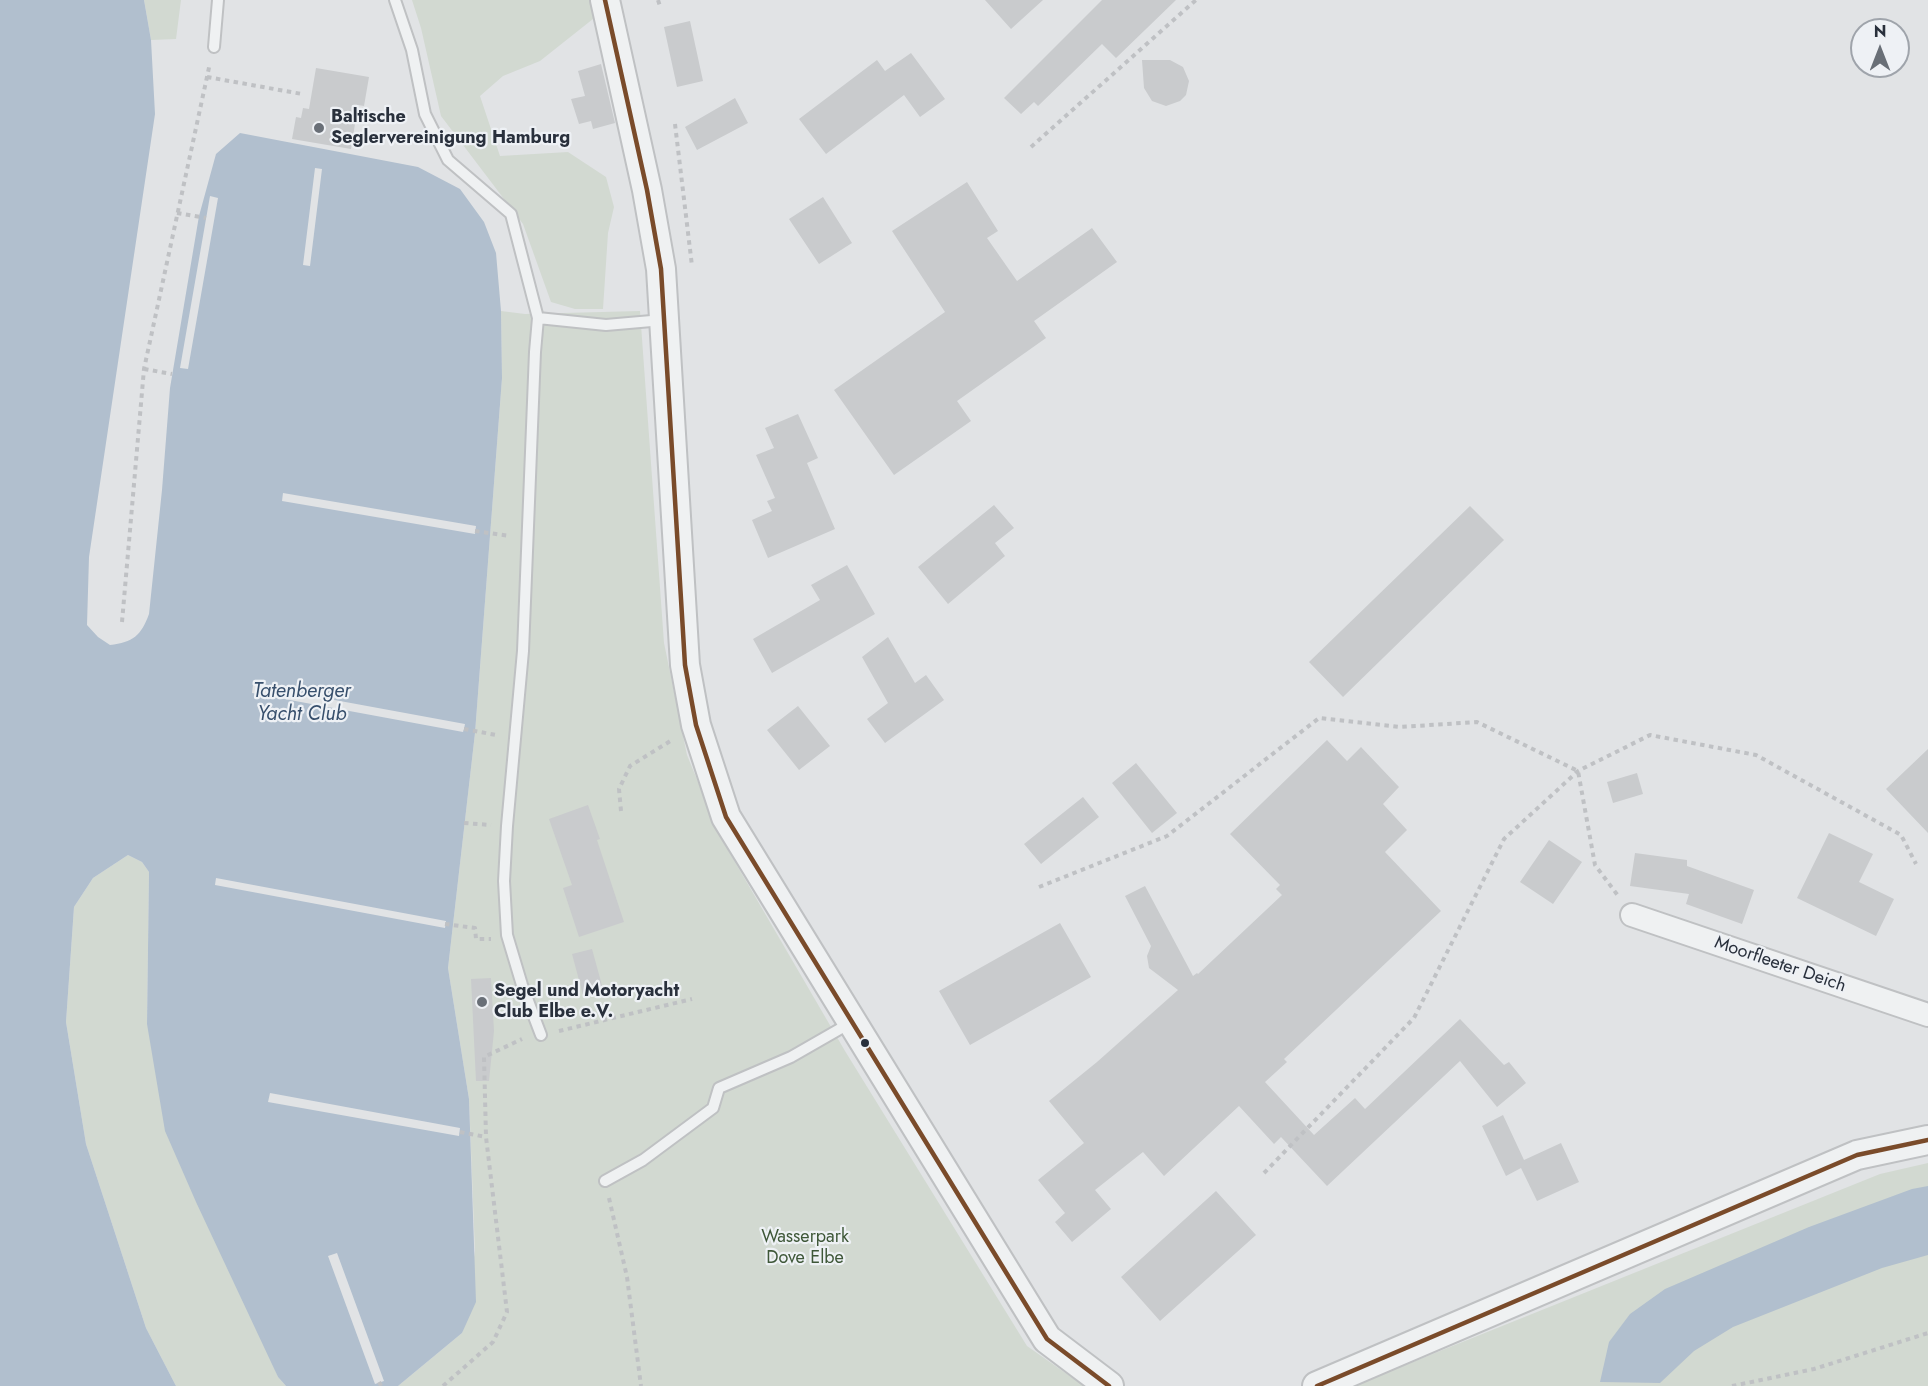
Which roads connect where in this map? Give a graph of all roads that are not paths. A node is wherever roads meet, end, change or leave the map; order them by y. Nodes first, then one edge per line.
1 (218, 0) edge
2 (395, 0) edge
3 (605, 0) edge
4 (214, 47) road end
5 (538, 318) junction
6 (663, 320) junction
7 (1632, 915) road end
8 (1928, 1015) edge
9 (853, 1022) junction
10 (541, 1035) road end
11 (1928, 1140) edge
12 (605, 1181) road end
13 (1108, 1386) edge
14 (1317, 1386) edge

1 - 4 lane
2 - 5 lane
3 - 6 street
5 - 6 lane
5 - 10 lane
6 - 9 street
7 - 8 street, Moorfleeter Deich
9 - 12 lane
9 - 13 street
11 - 14 street

